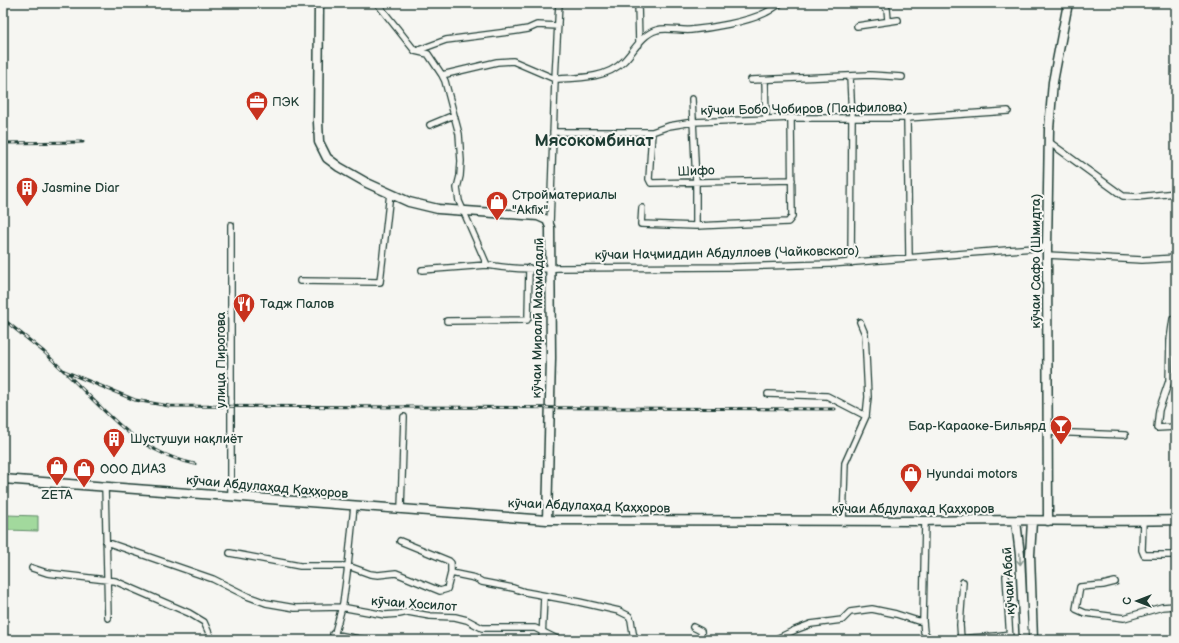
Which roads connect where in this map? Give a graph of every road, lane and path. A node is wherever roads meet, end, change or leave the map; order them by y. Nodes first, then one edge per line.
1 (319, 3) edge
2 (377, 3) edge
3 (559, 3) edge
4 (638, 3) edge
5 (781, 3) edge
6 (881, 3) edge
7 (1068, 3) edge
8 (888, 20) junction
9 (898, 20) dead end
10 (558, 26) junction
11 (857, 26) dead end
12 (639, 44) junction
13 (415, 51) junction
14 (442, 76) junction
15 (850, 77) junction
16 (902, 77) dead end
17 (555, 79) junction
18 (751, 80) dead end
19 (765, 80) junction
20 (692, 99) dead end
21 (1008, 111) dead end
22 (454, 115) junction
23 (852, 117) junction
24 (791, 118) junction
25 (907, 118) junction
26 (766, 119) junction
27 (693, 122) junction
28 (430, 125) dead end
29 (553, 132) junction
30 (652, 132) junction
31 (1049, 142) junction
32 (792, 180) junction
33 (696, 182) junction
34 (390, 193) junction
35 (1176, 193) edge
36 (642, 208) dead end
37 (463, 210) junction
38 (231, 225) dead end
39 (696, 226) junction
40 (550, 227) junction
41 (1047, 251) junction
42 (909, 258) junction
43 (1176, 258) edge
44 (851, 262) junction
45 (487, 265) junction
46 (529, 268) junction
47 (551, 268) junction
48 (422, 270) dead end
49 (300, 281) dead end
50 (1176, 319) edge
51 (448, 321) dead end
52 (860, 322) dead end
53 (768, 394) dead end
54 (866, 416) junction
55 (404, 417) dead end
56 (1176, 427) edge
57 (1048, 432) junction
58 (1125, 435) dead end
59 (3, 479) edge
60 (105, 486) junction
61 (231, 495) junction
62 (354, 506) junction
63 (401, 509) junction
64 (547, 520) junction
65 (1176, 520) edge
66 (843, 521) junction
67 (926, 521) junction
68 (1016, 521) junction
69 (1032, 521) junction
70 (1048, 521) junction
71 (1143, 521) junction
72 (400, 541) dead end
73 (106, 542) junction
74 (230, 554) dead end
75 (1176, 555) edge
76 (348, 566) junction
77 (32, 568) dead end
78 (451, 573) junction
79 (1006, 576) dead end
80 (106, 580) junction
81 (963, 582) dead end
82 (1115, 582) dead end
83 (544, 596) junction
84 (1176, 606) edge
85 (341, 607) junction
86 (108, 618) dead end
87 (922, 621) junction
88 (693, 627) dead end
89 (542, 632) junction
90 (333, 637) edge
91 (1009, 637) edge
92 (961, 639) junction
93 (212, 640) edge
94 (364, 640) edge
95 (542, 640) edge
96 (559, 640) edge
97 (636, 640) edge
98 (702, 640) edge
99 (774, 640) edge
100 (930, 640) edge
101 (953, 640) edge
102 (1024, 640) edge
103 (1033, 640) edge

1 - 34 main road, кӯчаи Миралӣ Маҳмадалӣ
2 - 13 street
3 - 10 street
4 - 12 street
5 - 12 street
6 - 8 street
7 - 31 main road, кӯчаи Сафо (Шмидта)
8 - 9 street
8 - 11 street
10 - 13 street
10 - 17 street
12 - 17 street
13 - 14 street
14 - 17 street
14 - 22 street
15 - 16 street
15 - 19 street
15 - 23 street
17 - 29 street
18 - 19 street
19 - 26 street
20 - 27 street
21 - 25 street, кӯчаи Бобо Ҷобиров (Панфилова)
22 - 28 street
22 - 37 street
23 - 24 street, кӯчаи Бобо Ҷобиров (Панфилова)
23 - 25 street, кӯчаи Бобо Ҷобиров (Панфилова)
23 - 44 street
24 - 26 street, кӯчаи Бобо Ҷобиров (Панфилова)
24 - 32 street
25 - 42 street
26 - 27 street, кӯчаи Бобо Ҷобиров (Панфилова)
27 - 30 street, кӯчаи Бобо Ҷобиров (Панфилова)
27 - 33 street
29 - 30 street, кӯчаи Бобо Ҷобиров (Панфилова)
29 - 40 street
30 - 33 street, Шифо
31 - 35 street
31 - 41 main road, кӯчаи Сафо (Шмидта)
32 - 33 street, Шифо
32 - 39 street
33 - 39 street
34 - 37 main road, кӯчаи Миралӣ Маҳмадалӣ
34 - 49 street
36 - 39 street
37 - 40 main road, кӯчаи Миралӣ Маҳмадалӣ
37 - 45 street
38 - 61 street, улица Пирогова
40 - 47 main road, кӯчаи Миралӣ Маҳмадалӣ
41 - 42 street, кӯчаи Наҷмиддин Абдуллоев (Чайковского)
41 - 43 street, кӯчаи Наҷмиддин Абдуллоев (Чайковского)
41 - 57 main road, кӯчаи Сафо (Шмидта)
42 - 44 street, кӯчаи Наҷмиддин Абдуллоев (Чайковского)
44 - 47 street, кӯчаи Наҷмиддин Абдуллоев (Чайковского)
45 - 46 street, кӯчаи Наҷмиддин Абдуллоев (Чайковского)
45 - 48 street, кӯчаи Наҷмиддин Абдуллоев (Чайковского)
46 - 47 street, кӯчаи Наҷмиддин Абдуллоев (Чайковского)
46 - 51 street
47 - 64 main road, кӯчаи Миралӣ Маҳмадалӣ
50 - 56 street
52 - 54 street
53 - 54 street
54 - 66 street
55 - 63 street
57 - 58 street
57 - 70 main road, кӯчаи Сафо (Шмидта)
59 - 60 main road, кӯчаи Абдулаҳад Қаҳҳоров
60 - 61 main road, кӯчаи Абдулаҳад Қаҳҳоров
60 - 73 street
61 - 62 main road, кӯчаи Абдулаҳад Қаҳҳоров
62 - 63 main road, кӯчаи Абдулаҳад Қаҳҳоров
62 - 76 street
63 - 64 main road, кӯчаи Абдулаҳад Қаҳҳоров
64 - 66 main road, кӯчаи Абдулаҳад Қаҳҳоров
65 - 71 main road, кӯчаи Абдулаҳад Қаҳҳоров
66 - 67 main road, кӯчаи Абдулаҳад Қаҳҳоров
67 - 68 main road, кӯчаи Абдулаҳад Қаҳҳоров
67 - 87 street
68 - 69 main road, кӯчаи Абдулаҳад Қаҳҳоров
68 -> 102 main road, кӯчаи Абаӣ
69 - 70 main road, кӯчаи Абдулаҳад Қаҳҳоров
69 - 103 main road, кӯчаи Абаӣ
70 - 71 main road, кӯчаи Абдулаҳад Қаҳҳоров
71 - 75 street
72 - 78 street
73 - 80 street
73 - 85 street, кӯчаи Хосилот
74 - 76 street
76 - 78 street
76 - 85 street
77 - 80 street
78 - 83 street
79 - 91 street
80 - 86 street
80 - 93 street
81 - 92 street
82 - 84 street
83 - 89 street
83 - 97 street
85 - 89 street, кӯчаи Хосилот
85 - 90 street
87 - 99 street
87 - 100 street
88 - 98 street
89 - 95 street
89 - 96 street, кӯчаи Хосилот
90 - 94 street
91 - 92 street
92 - 101 street

